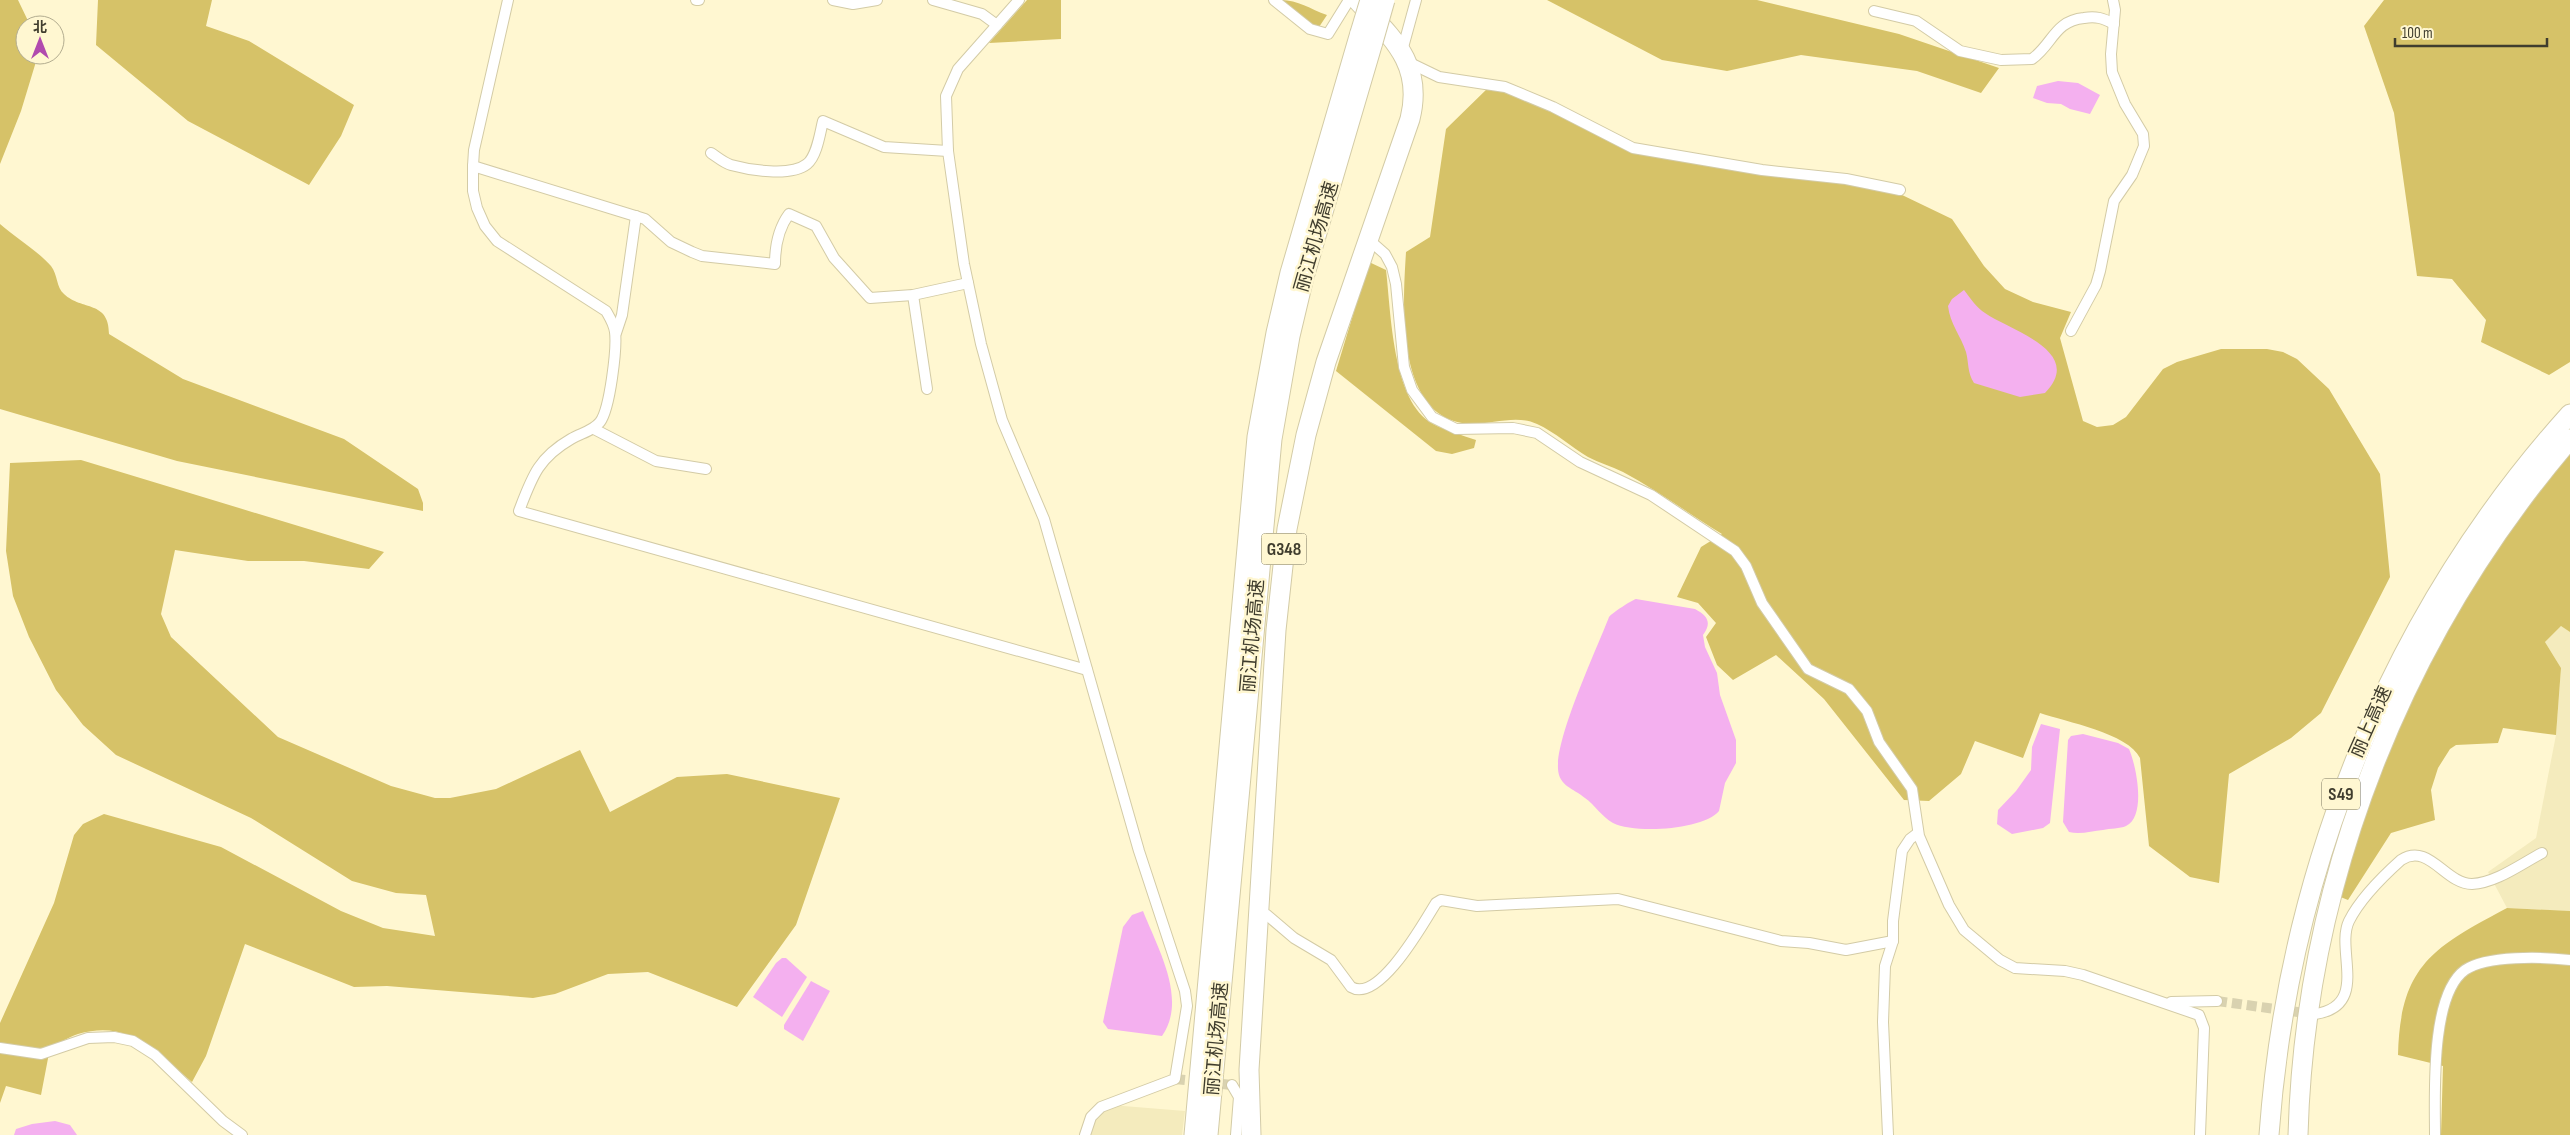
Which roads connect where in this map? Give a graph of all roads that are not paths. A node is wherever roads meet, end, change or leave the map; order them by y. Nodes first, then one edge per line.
1 (508, 0) edge
2 (833, 0) edge
3 (877, 0) edge
4 (933, 0) edge
5 (1019, 0) edge
6 (1274, 0) edge
7 (1349, 0) edge
8 (1357, 0) edge
9 (1370, 0) edge
10 (1385, 0) edge
11 (1416, 0) edge
12 (2113, 0) edge
13 (1874, 11) dead end
14 (2114, 24) junction
15 (997, 25) junction
16 (1366, 38) junction
17 (1405, 57) junction
18 (948, 151) junction
19 (711, 153) dead end
20 (473, 166) junction
21 (1900, 190) dead end
22 (636, 216) junction
23 (1368, 239) junction
24 (968, 283) junction
25 (913, 295) junction
26 (2070, 332) dead end
27 (615, 335) junction
28 (927, 389) dead end
29 (2570, 414) edge
30 (594, 429) junction
31 (2570, 439) edge
32 (706, 469) dead end
33 (2515, 494) junction
34 (1087, 670) junction
35 (1918, 833) junction
36 (2542, 853) dead end
37 (1259, 911) junction
38 (1894, 941) junction
39 (2570, 960) edge
40 (2217, 1000) tunnel mouth
41 (2163, 1002) junction
42 (2315, 1014) tunnel mouth
43 (0, 1048) edge
44 (1232, 1085) dead end
45 (242, 1135) edge
46 (1085, 1135) edge
47 (1194, 1135) edge
48 (1208, 1135) edge
49 (1236, 1135) edge
50 (1251, 1135) edge
51 (1888, 1135) edge
52 (2200, 1135) edge
53 (2269, 1135) edge
54 (2298, 1135) edge
55 (2435, 1135) edge

1 - 20 street
2 - 3 street
4 - 15 street
5 - 15 street
6 - 7 street
8 - 17 highway, G348
9 - 16 highway, 丽江机场高速, bridge
10 - 16 highway, 丽江机场高速, bridge
11 - 17 street
12 - 14 street
13 - 14 street
14 - 26 street
15 - 18 street
16 - 47 highway, 丽江机场高速
16 - 48 highway, 丽江机场高速
17 - 21 street
17 - 23 highway, G348
18 - 19 street
18 - 24 street
20 - 22 street
20 - 27 street
22 - 25 street
22 - 27 street
23 - 35 street
23 - 37 highway, G348
24 - 25 street
24 - 34 street
25 - 28 street
27 - 30 street
29 - 33 highway, 丽上高速 / S49
30 - 32 street
30 - 34 street
31 - 33 highway, 丽上高速 / S49
33 - 53 highway, 丽上高速 / S49
33 - 54 highway, 丽上高速 / S49
34 - 46 street
35 - 38 street
35 - 41 street
36 - 42 street
37 - 38 street
37 - 50 highway, G348
38 - 51 street
39 - 55 street
40 - 41 street
41 - 52 street
43 - 45 street
44 - 49 street

